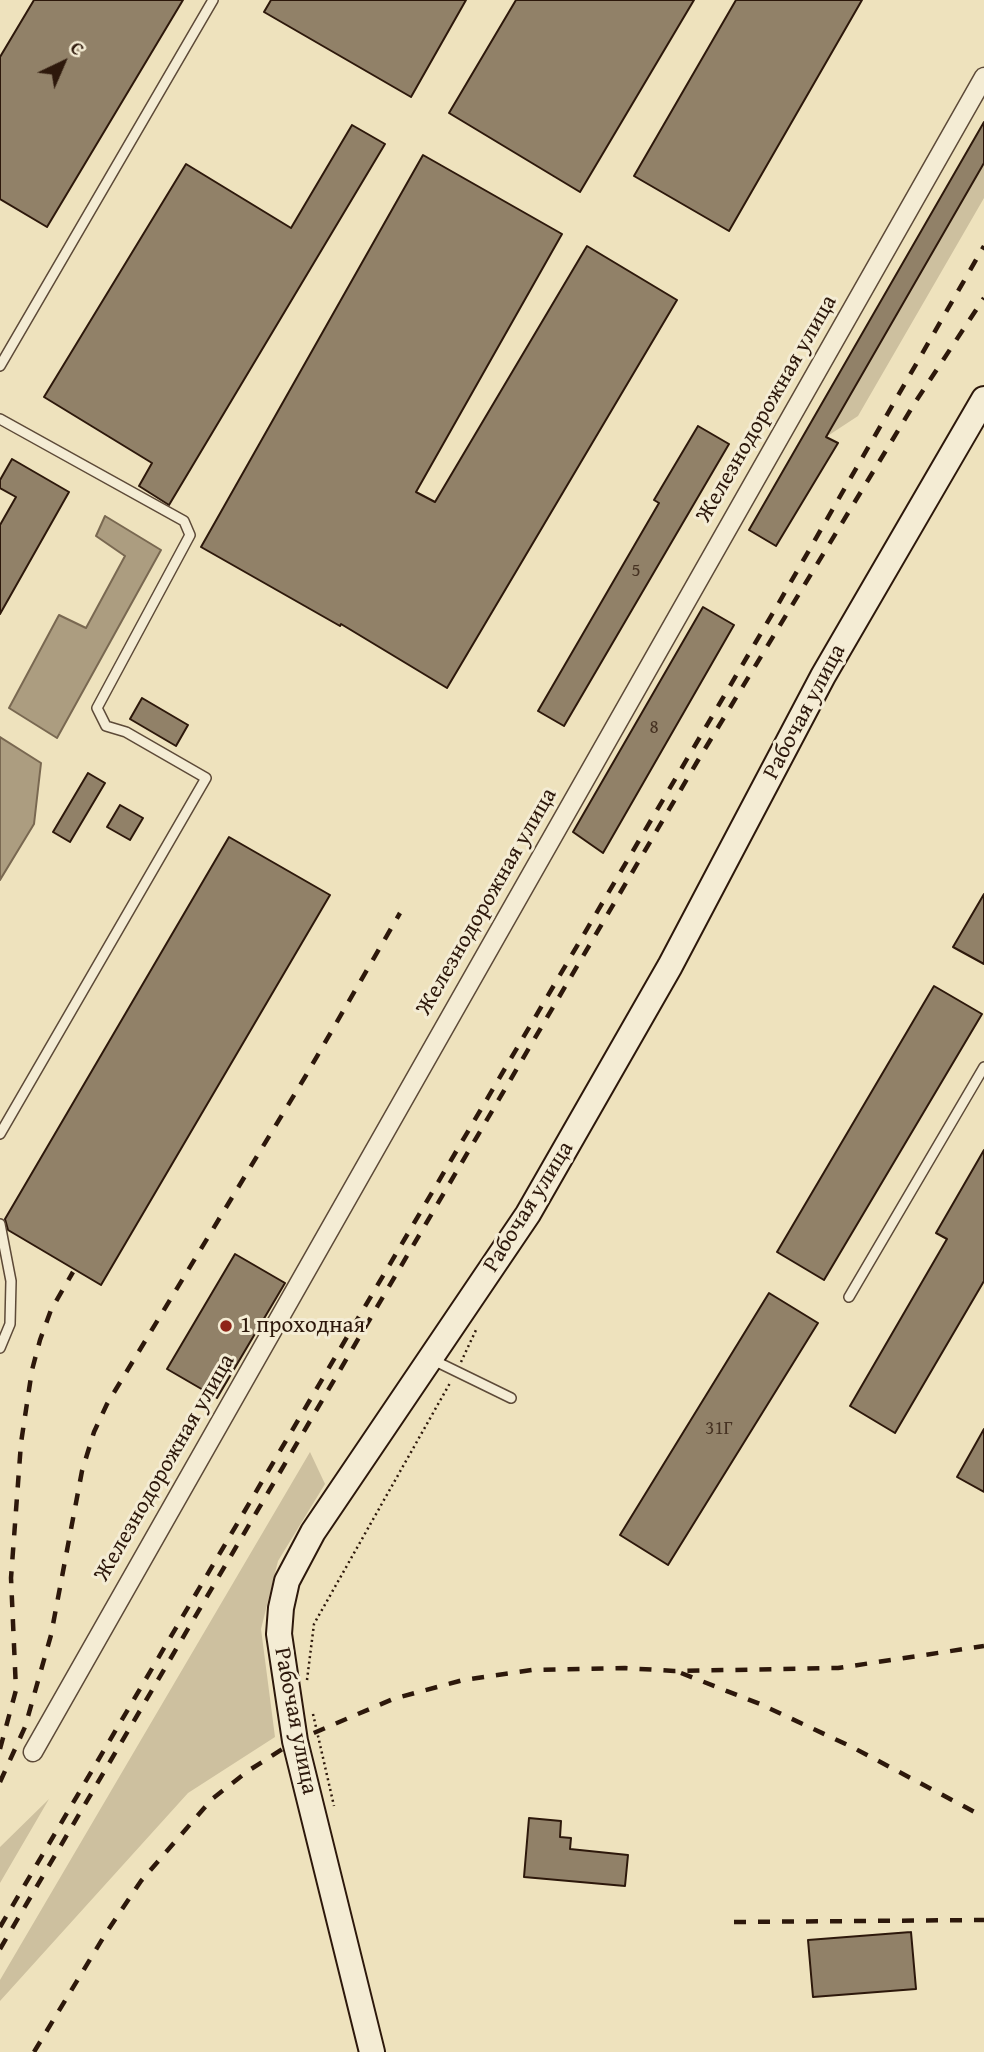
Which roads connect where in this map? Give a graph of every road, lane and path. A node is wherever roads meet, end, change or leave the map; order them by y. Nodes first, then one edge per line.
1 (213, 0) edge
2 (984, 77) edge
3 (0, 366) edge
4 (984, 399) edge
5 (0, 419) edge
6 (984, 1067) edge
7 (0, 1134) edge
8 (0, 1224) edge
9 (849, 1297) dead end
10 (479, 1323) dead end
11 (0, 1348) edge
12 (430, 1359) junction
13 (457, 1372) junction
14 (511, 1398) dead end
15 (306, 1688) dead end
16 (312, 1710) dead end
17 (33, 1752) dead end
18 (334, 1806) dead end
19 (372, 2052) edge

1 - 3 lane
2 - 17 street, Железнодорожная улица
4 - 12 street, Рабочая улица
5 - 7 lane
6 - 9 lane
8 - 11 lane
10 - 13 path
12 - 13 lane
12 - 19 street, Рабочая улица
13 - 14 lane
13 - 15 path
16 - 18 path

